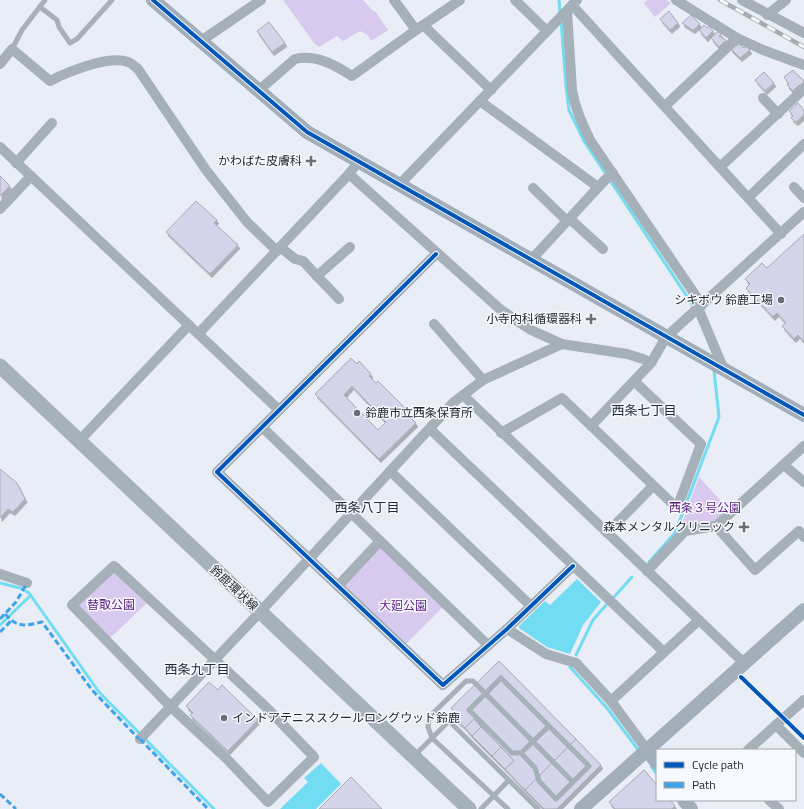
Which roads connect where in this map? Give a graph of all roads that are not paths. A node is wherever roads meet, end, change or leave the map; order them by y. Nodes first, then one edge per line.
1 (45, 0) edge
2 (112, 0) edge
3 (152, 0) edge
4 (261, 0) edge
5 (394, 0) edge
6 (515, 0) edge
7 (676, 0) edge
8 (742, 0) edge
9 (786, 0) edge
10 (455, 1) edge
11 (40, 7) junction
12 (567, 10) edge
13 (768, 15) junction
14 (420, 28) junction
15 (547, 31) junction
16 (804, 33) edge
17 (737, 38) junction
18 (201, 41) junction
19 (12, 49) junction
20 (0, 64) edge
21 (804, 65) edge
22 (804, 89) edge
23 (491, 90) junction
24 (258, 91) junction
25 (763, 98) dead end
26 (480, 101) junction
27 (665, 106) junction
28 (778, 114) junction
29 (52, 123) dead end
30 (804, 144) edge
31 (0, 147) edge
32 (359, 161) junction
33 (16, 163) junction
34 (720, 167) junction
35 (613, 173) junction
36 (349, 174) junction
37 (31, 176) junction
38 (602, 183) junction
39 (400, 184) junction
40 (533, 188) dead end
41 (794, 188) dead end
42 (749, 197) junction
43 (804, 198) edge
44 (0, 209) edge
45 (804, 212) edge
46 (568, 220) junction
47 (781, 234) junction
48 (350, 246) dead end
49 (278, 249) junction
50 (603, 250) dead end
51 (436, 254) junction
52 (531, 260) junction
53 (318, 276) junction
54 (339, 299) dead end
55 (698, 309) junction
56 (434, 324) dead end
57 (189, 325) junction
58 (198, 333) junction
59 (666, 337) junction
60 (562, 344) junction
61 (652, 364) junction
62 (0, 366) edge
63 (724, 370) junction
64 (483, 380) junction
65 (634, 382) junction
66 (463, 395) junction
67 (279, 410) junction
68 (804, 415) edge
69 (591, 426) junction
70 (262, 427) junction
71 (430, 429) junction
72 (501, 433) junction
73 (79, 441) junction
74 (804, 446) edge
75 (784, 465) junction
76 (390, 471) junction
77 (804, 482) edge
78 (653, 486) junction
79 (351, 513) junction
80 (716, 526) junction
81 (802, 531) edge
82 (607, 533) junction
83 (380, 541) junction
84 (310, 559) junction
85 (573, 566) junction
86 (647, 571) junction
87 (0, 574) edge
88 (27, 583) dead end
89 (338, 586) junction
90 (531, 606) junction
91 (804, 610) edge
92 (260, 612) junction
93 (699, 620) junction
94 (507, 629) junction
95 (488, 645) junction
96 (664, 652) junction
97 (214, 660) junction
98 (744, 663) junction
99 (485, 694) junction
100 (611, 700) junction
101 (804, 700) edge
102 (170, 707) junction
103 (776, 725) junction
104 (549, 726) junction
105 (143, 735) dead end
106 (432, 738) junction
107 (533, 742) junction
108 (749, 749) edge
109 (521, 753) junction
110 (804, 753) edge
111 (642, 754) junction
112 (413, 757) junction
113 (656, 762) edge
114 (508, 781) junction
115 (573, 782) junction
116 (494, 796) junction
117 (770, 801) edge
118 (469, 809) edge
119 (481, 809) edge
120 (508, 809) edge
121 (538, 809) edge
122 (581, 809) edge
123 (779, 809) edge

1 - 11 lane
2 - 11 lane
3 - 18 street
4 - 18 street
5 - 14 street
6 - 15 street
7 - 17 street
8 - 13 street
9 - 13 street
10 - 14 street
11 - 19 lane
12 - 15 street
12 - 27 street
12 - 35 street
13 - 16 street
14 - 23 street
14 - 24 street
15 - 23 street
17 - 21 street
17 - 27 street
18 - 24 street
19 - 20 street
19 - 49 street
22 - 28 street
23 - 26 street
24 - 32 street
25 - 28 street
26 - 38 street
26 - 39 street
27 - 34 street
28 - 34 street
29 - 33 street
30 - 42 street
31 - 33 street
32 - 36 street
32 - 39 street
33 - 37 street
34 - 42 street
35 - 38 street
35 - 55 street
36 - 49 street
36 - 51 street
37 - 44 street
37 - 57 street
38 - 46 street
39 - 52 street
40 - 46 street
41 - 43 street
42 - 47 street
45 - 47 street
46 - 50 street
46 - 52 street
47 - 55 street
48 - 53 street
49 - 53 street
49 - 58 street
51 - 60 street
51 - 67 street
52 - 59 street
53 - 54 street
55 - 59 street
55 - 63 street
56 - 64 street
57 - 58 street
57 - 73 street
58 - 67 street
59 - 61 street
59 - 63 street
60 - 61 street
60 - 64 street
61 - 65 street
62 - 73 main road, 鈴鹿環状線
63 - 68 street
64 - 66 street
65 - 69 street
65 - 78 street
66 - 71 street
66 - 72 street
67 - 70 street
69 - 72 street
69 - 78 street
70 - 79 street
70 - 84 street
71 - 76 street
71 - 85 street
72 - 82 street
73 - 92 main road, 鈴鹿環状線
74 - 75 street
75 - 77 street
75 - 80 street
76 - 79 street
76 - 90 street
78 - 82 street
79 - 83 street
79 - 84 street
80 - 81 street
80 - 86 street
82 - 86 street
83 - 89 street
83 - 95 street
84 - 89 street
84 - 92 street
85 - 90 street
85 - 96 street
86 - 93 street
87 - 88 street
89 - 95 street
90 - 94 street
91 - 98 street
92 - 97 street
92 - 112 main road, 鈴鹿環状線
93 - 96 street
93 - 98 street
94 - 95 street
94 - 100 street
96 - 100 street
97 - 102 street
97 - 102 street
97 - 102 street
98 - 111 street
99 - 104 lane
99 - 106 lane
99 - 107 lane
99 - 109 lane
100 - 111 street
101 - 103 street
102 - 105 street
103 - 108 street
103 - 110 street
104 - 107 lane
104 - 115 lane
106 - 112 lane
106 - 114 lane
106 - 116 lane
107 - 109 lane
107 - 115 lane
109 - 115 lane
111 - 113 street
111 - 122 street
112 - 118 main road, 鈴鹿環状線
114 - 116 lane
114 - 121 lane
116 - 119 lane
116 - 120 lane
117 - 123 street

